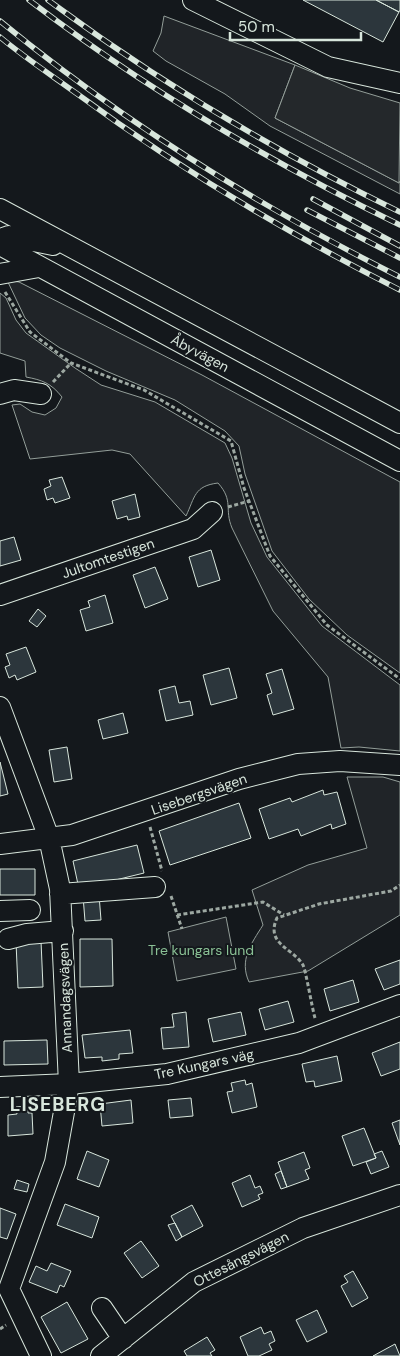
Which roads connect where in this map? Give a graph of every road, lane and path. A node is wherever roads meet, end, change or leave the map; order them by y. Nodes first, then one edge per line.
1 (193, 0) edge
2 (400, 83) edge
3 (0, 209) edge
4 (0, 239) edge
5 (0, 245) edge
6 (84, 253) junction
7 (39, 267) junction
8 (1, 280) edge
9 (71, 363) junction
10 (0, 394) edge
11 (41, 394) joint
12 (400, 423) edge
13 (400, 461) edge
14 (212, 512) dead end
15 (0, 595) edge
16 (400, 680) edge
17 (0, 708) edge
18 (400, 765) edge
19 (49, 838) junction
20 (0, 844) edge
21 (400, 885) edge
22 (155, 887) dead end
23 (60, 894) junction
24 (30, 910) dead end
25 (0, 911) edge
26 (178, 915) dead end
27 (284, 915) junction
28 (62, 930) junction
29 (8, 940) dead end
30 (400, 1005) edge
31 (320, 1036) junction
32 (69, 1084) junction
33 (0, 1087) edge
34 (400, 1195) edge
35 (102, 1308) dead end
36 (123, 1340) junction
37 (41, 1356) edge
38 (101, 1356) edge

1 - 2 street
3 - 6 street
4 - 6 street
5 - 7 street, Åbyvägen
6 - 12 street
7 - 8 street
7 - 13 street, Åbyvägen
8 - 9 path
9 - 11 path
9 - 16 path
10 - 11 street
14 - 15 street, Jultomtestigen
17 - 19 street, Annandagsvägen
18 - 19 street, Lisebergsvägen
19 - 20 street, Lisebergsvägen
19 - 23 street, Annandagsvägen
21 - 27 path
22 - 23 street
23 - 28 street, Annandagsvägen
24 - 25 street
26 - 27 path
27 - 31 path
28 - 29 street
28 - 32 street, Annandagsvägen
30 - 31 street, Tre Kungars väg
31 - 32 street, Tre Kungars väg
32 - 33 street, Tre Kungars väg
32 - 37 street, Annandagsvägen
34 - 36 street, Ottesångsvägen
35 - 36 street
36 - 38 street, Ottesångsvägen

